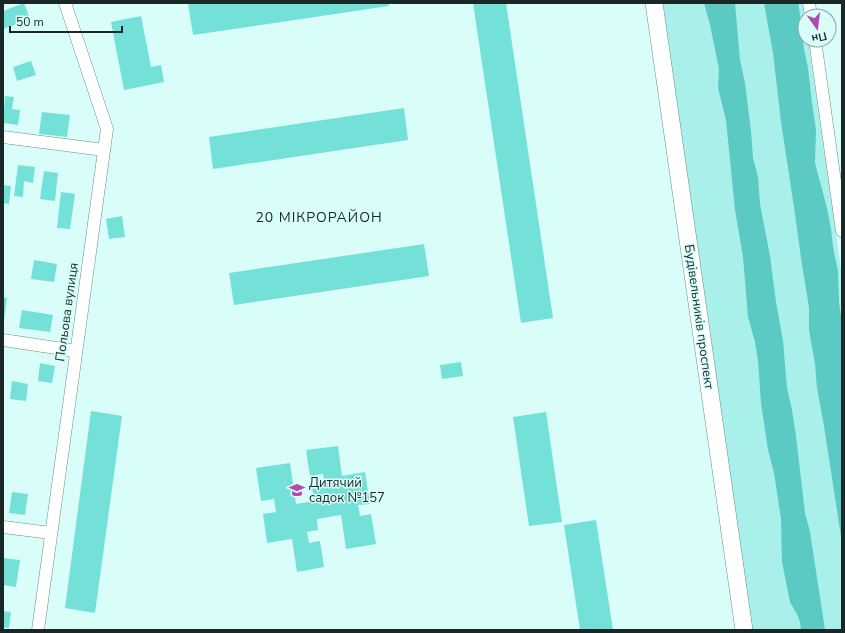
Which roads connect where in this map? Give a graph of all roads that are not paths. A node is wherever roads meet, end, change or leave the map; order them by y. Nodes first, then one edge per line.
1 (65, 3) edge
2 (654, 3) edge
3 (816, 48) edge
4 (3, 137) edge
5 (104, 150) junction
6 (842, 231) edge
7 (3, 340) edge
8 (76, 351) junction
9 (3, 527) edge
10 (51, 533) junction
11 (38, 630) edge
12 (744, 630) edge

1 - 5 street, Польова вулиця
2 - 12 main road, Будівельників проспект
3 - 6 street
4 - 5 street
5 - 8 street, Польова вулиця
7 - 8 street
8 - 10 street, Польова вулиця
9 - 10 street
10 - 11 street, Польова вулиця

